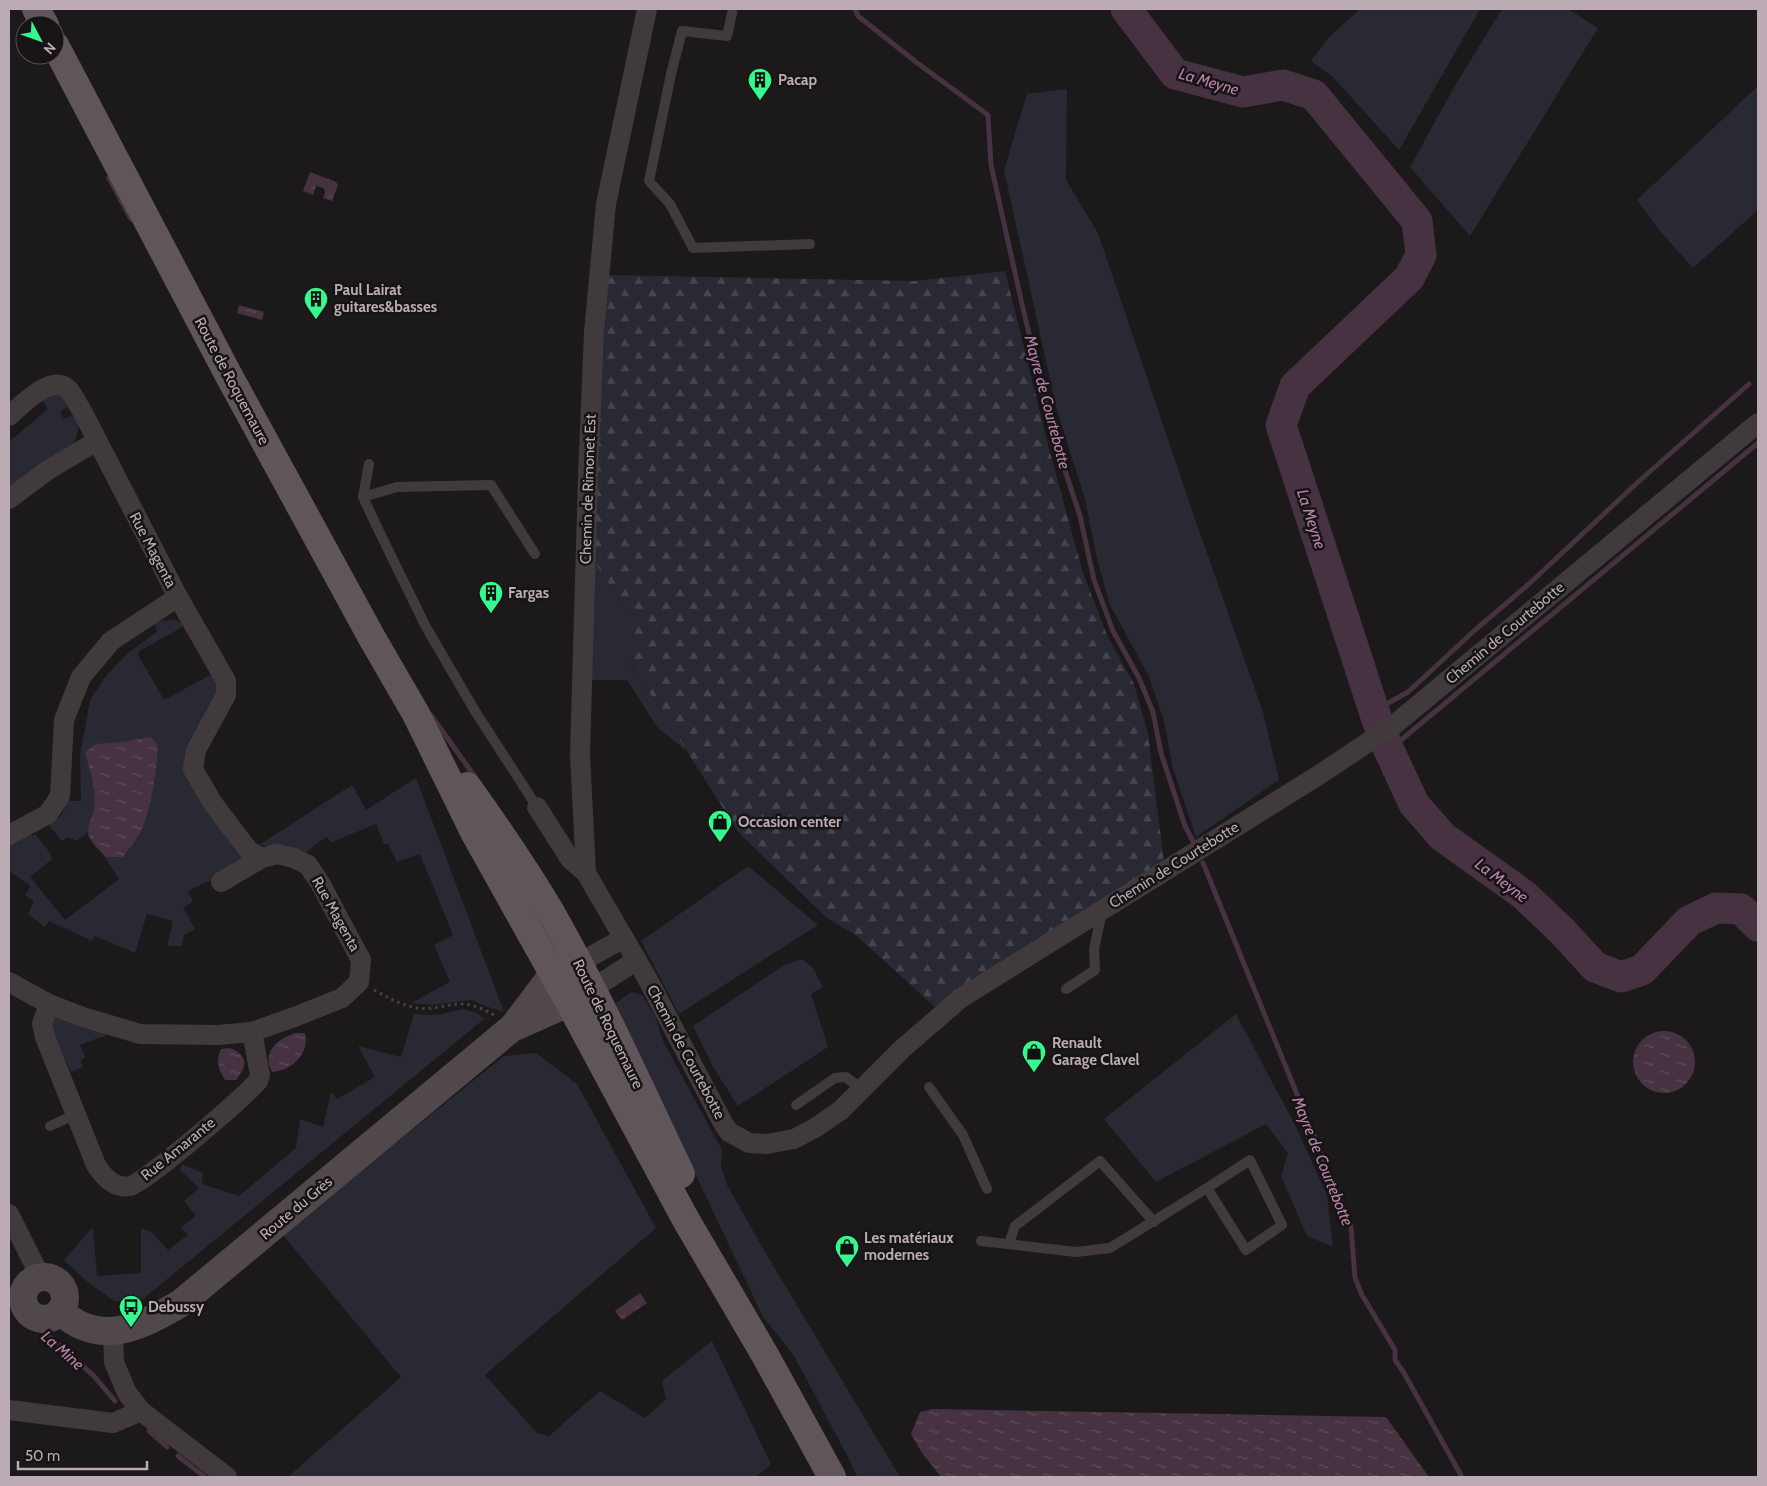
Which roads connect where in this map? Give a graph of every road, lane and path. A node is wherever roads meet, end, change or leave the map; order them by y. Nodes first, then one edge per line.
1 (647, 9) edge
2 (733, 9) edge
3 (65, 64) edge
4 (810, 244) dead end
5 (9, 416) edge
6 (1758, 423) edge
7 (96, 442) junction
8 (369, 464) dead end
9 (363, 496) junction
10 (9, 499) edge
11 (535, 554) dead end
12 (178, 597) junction
13 (416, 714) junction
14 (537, 807) joint
15 (9, 835) edge
16 (262, 858) junction
17 (586, 873) junction
18 (221, 882) dead end
19 (1102, 910) junction
20 (624, 938) junction
21 (637, 960) junction
22 (579, 963) junction
23 (555, 977) junction
24 (9, 982) edge
25 (359, 982) junction
26 (592, 989) junction
27 (1066, 989) dead end
28 (569, 1002) junction
29 (49, 1004) junction
30 (513, 1027) junction
31 (252, 1032) junction
32 (929, 1087) dead end
33 (862, 1090) junction
34 (796, 1105) dead end
35 (77, 1114) junction
36 (50, 1126) dead end
37 (1207, 1188) junction
38 (987, 1189) dead end
39 (9, 1214) edge
40 (1154, 1222) junction
41 (981, 1241) dead end
42 (1009, 1244) junction
43 (25, 1285) edge
44 (113, 1332) junction
45 (765, 1355) junction
46 (9, 1410) edge
47 (142, 1411) junction
48 (227, 1477) edge
49 (832, 1477) edge

1 - 17 street, Chemin de Rimonet Est
2 - 4 lane
3 - 13 main road, Route de Roquemaure
5 - 7 street, Rue Magenta
6 - 19 street, Chemin de Courtebotte
7 - 10 street
7 - 12 street, Rue Magenta
8 - 9 lane
9 - 11 lane
9 - 14 lane
12 - 15 street
12 - 16 street, Rue Magenta
13 - 22 main road, Route de Roquemaure
13 - 23 main road, Route de Roquemaure
14 - 17 street
16 - 18 street
16 - 25 street, Rue Magenta
17 - 20 street, Chemin de Rimonet Est
19 - 27 lane
19 - 33 street, Chemin de Courtebotte
20 - 21 street, Chemin de Rimonet Est
20 - 22 street
21 - 26 street
21 - 33 street, Chemin de Courtebotte
22 - 23 street
22 - 26 main road, Route de Roquemaure
23 - 28 main road, Route de Roquemaure
23 - 30 street
24 - 29 street
25 - 30 path
25 - 31 street
26 - 28 street
26 - 45 main road, Route de Roquemaure
28 - 30 street
28 - 45 main road, Route de Roquemaure
29 - 31 street
29 - 35 street, Rue Amarante
30 - 44 street, Route du Grès
31 - 35 street, Rue Amarante
32 - 38 lane
33 - 34 lane
35 - 36 lane
37 - 37 lane
37 - 40 lane
39 - 43 street
40 - 42 lane
40 - 42 lane
41 - 42 lane
43 - 44 street, Route du Grès
44 - 47 street
45 - 49 main road, Route de Roquemaure
46 - 47 street
47 - 48 street

